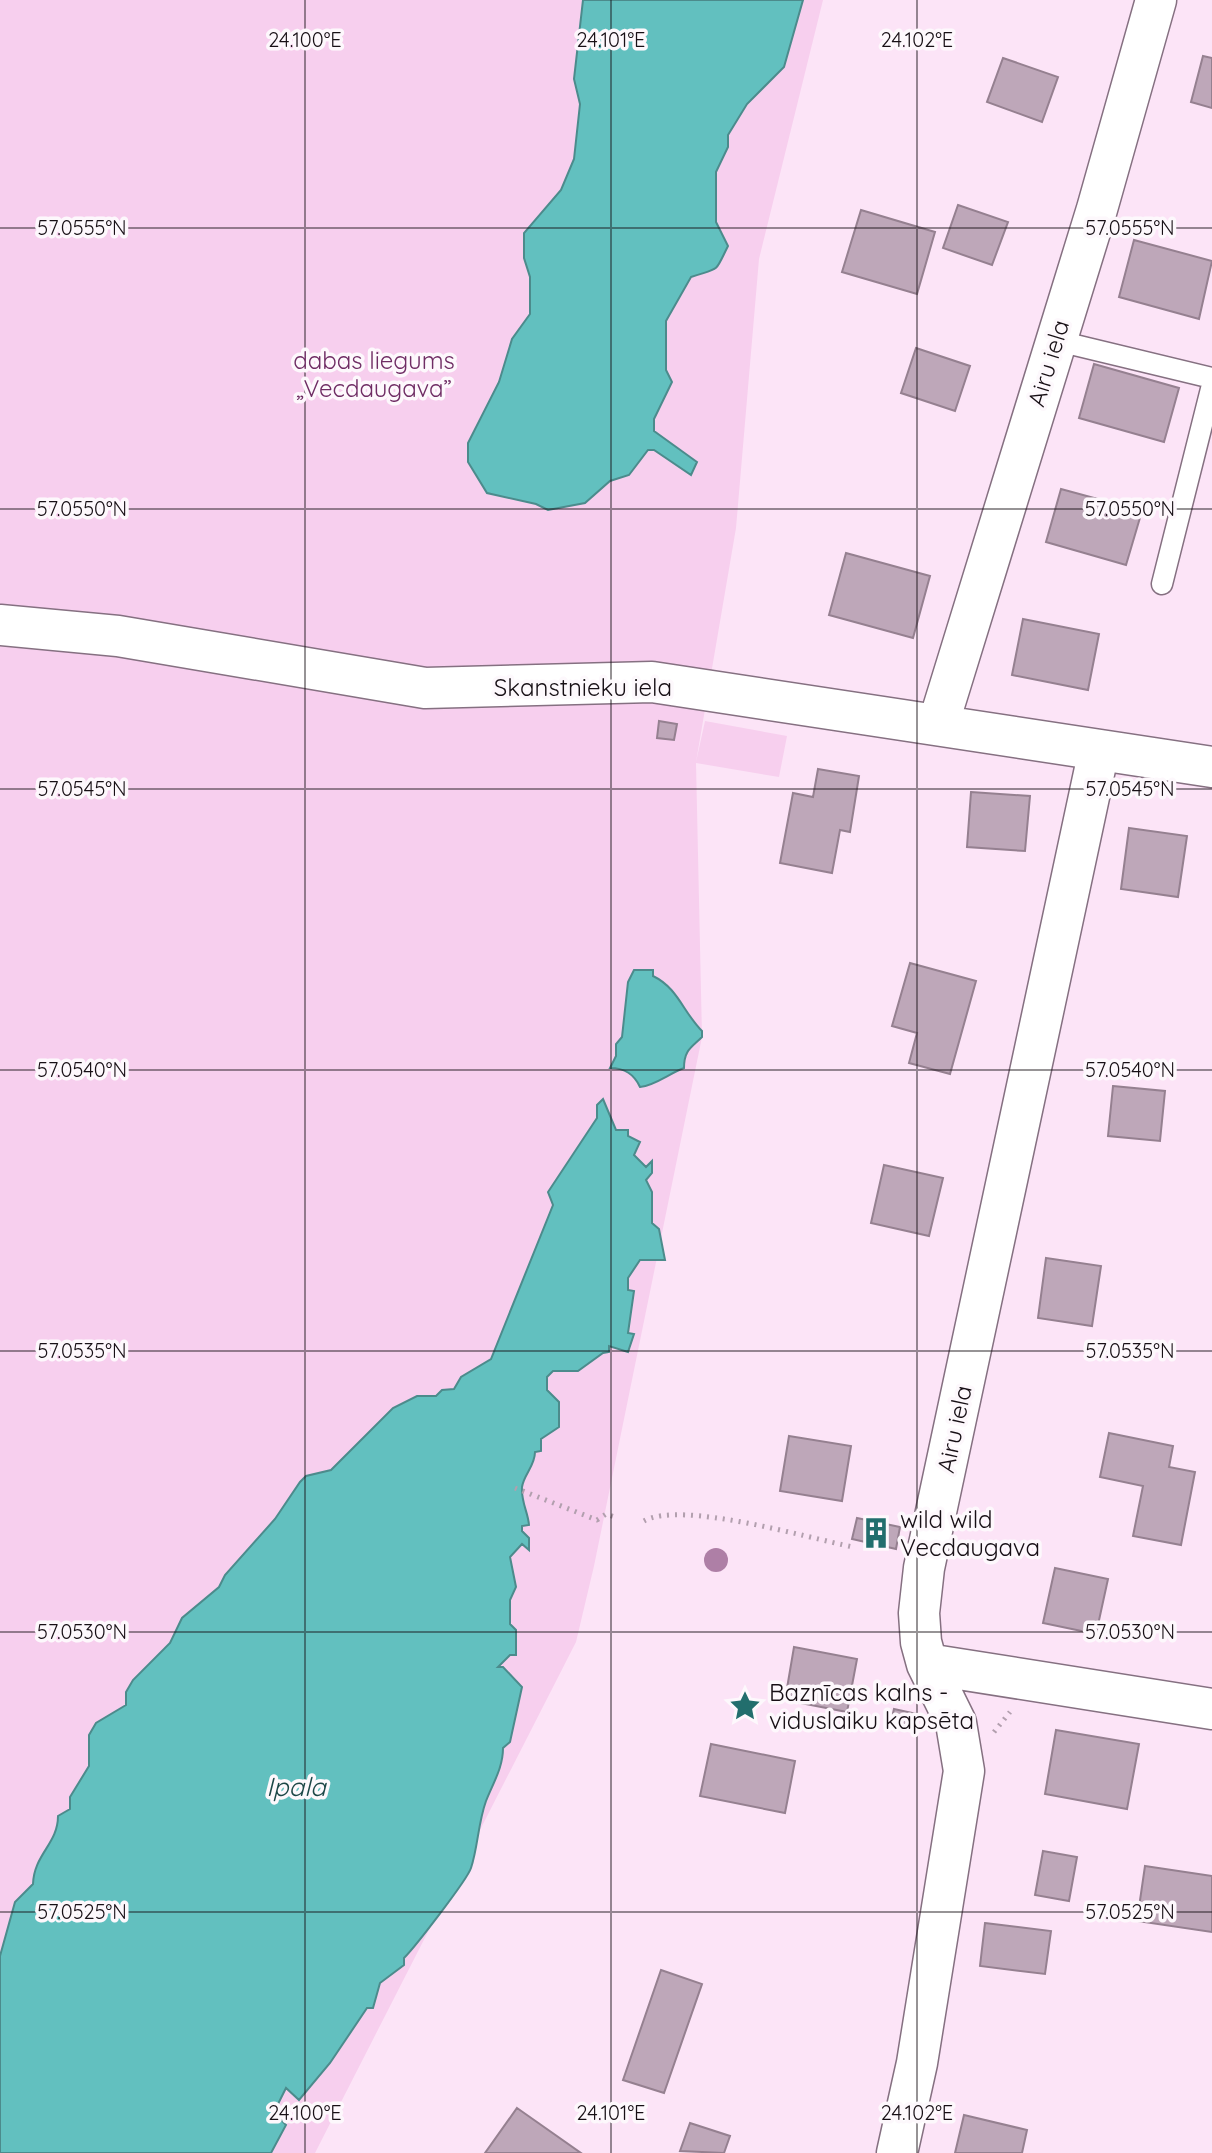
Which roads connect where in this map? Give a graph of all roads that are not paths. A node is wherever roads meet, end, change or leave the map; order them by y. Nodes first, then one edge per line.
1 (1156, 0) edge
2 (1054, 340) junction
3 (1212, 378) edge
4 (1212, 385) edge
5 (1162, 584) dead end
6 (0, 625) edge
7 (938, 725) junction
8 (1099, 750) junction
9 (1212, 767) edge
10 (927, 1664) junction
11 (1212, 1709) edge
12 (897, 2153) edge

1 - 2 street, Airu iela
2 - 3 lane
2 - 7 street, Airu iela
4 - 5 lane
6 - 7 street, Skanstnieku iela
7 - 8 street, Skanstnieku iela
8 - 9 street, Skanstnieku iela
8 - 10 street, Airu iela
10 - 11 street
10 - 12 street, Airu iela

